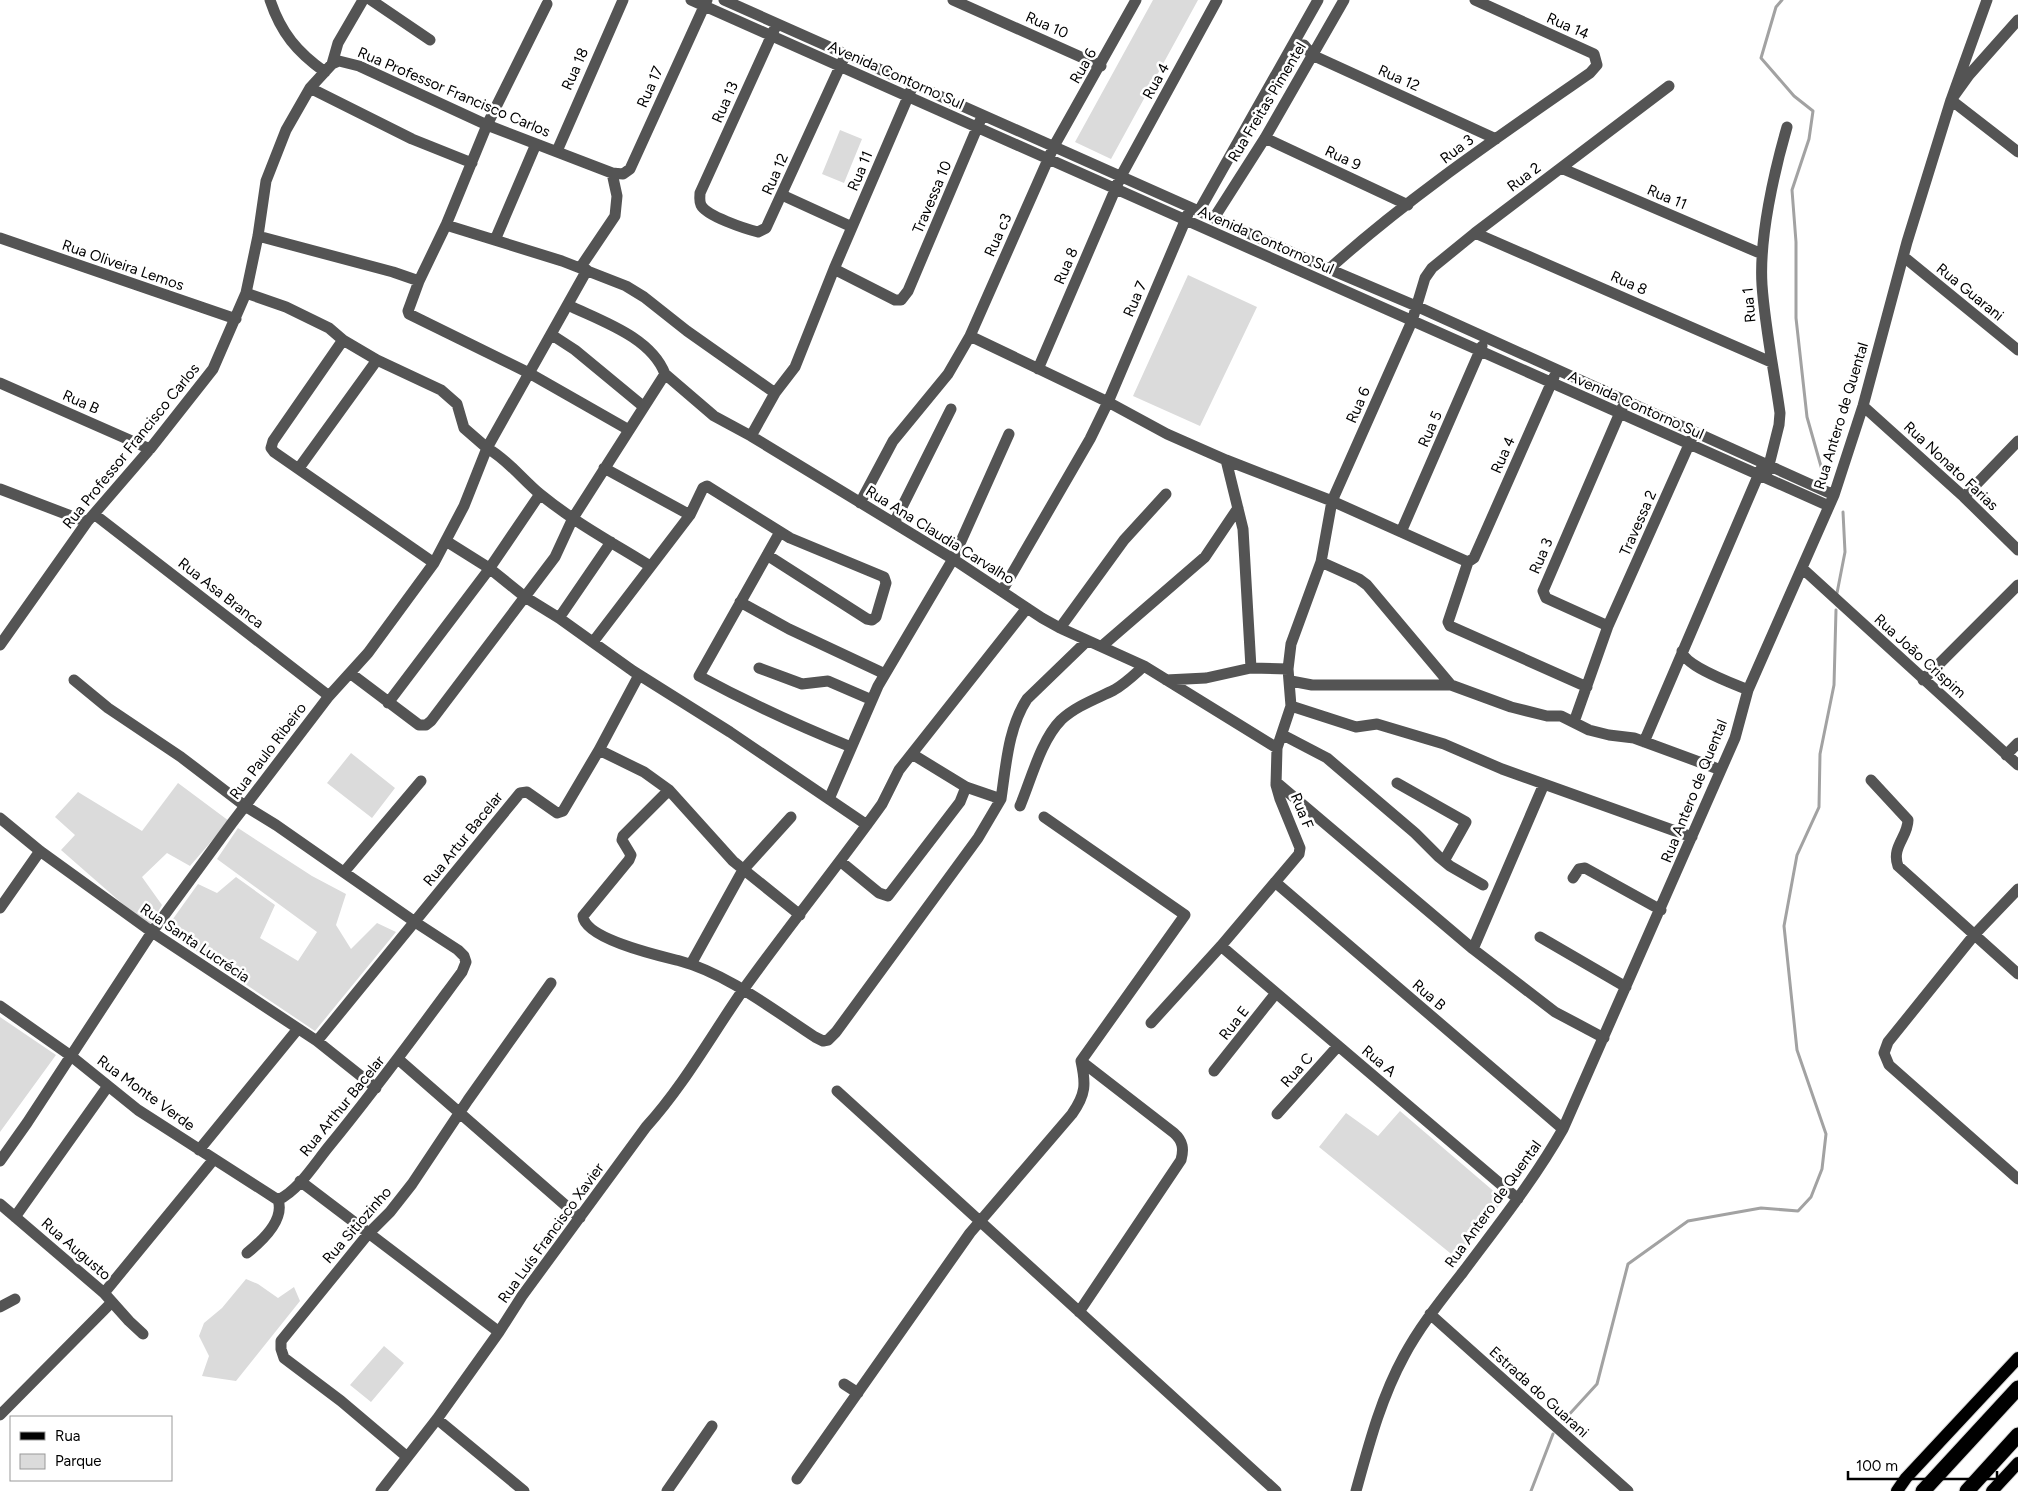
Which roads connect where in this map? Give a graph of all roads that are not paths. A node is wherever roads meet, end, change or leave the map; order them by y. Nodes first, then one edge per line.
1 (270, 0) edge
2 (363, 0) edge
3 (371, 0) edge
4 (623, 0) edge
5 (691, 0) edge
6 (724, 0) edge
7 (953, 0) edge
8 (1136, 0) edge
9 (1217, 0) edge
10 (1318, 0) edge
11 (1344, 0) edge
12 (1475, 0) edge
13 (1987, 0) edge
14 (705, 3) edge
15 (547, 4) dead end
16 (2018, 20) edge
17 (777, 24) junction
18 (771, 36) junction
19 (430, 40) dead end
20 (1293, 45) junction
21 (846, 54) junction
22 (1594, 54) joint
23 (1312, 56) junction
24 (840, 66) junction
25 (1101, 66) junction
26 (329, 68) junction
27 (914, 84) junction
28 (1669, 86) dead end
29 (310, 88) junction
30 (908, 96) junction
31 (1952, 100) junction
32 (983, 115) junction
33 (487, 125) junction
34 (1787, 127) dead end
35 (977, 128) junction
36 (1265, 138) junction
37 (1496, 139) junction
38 (536, 144) junction
39 (1054, 146) junction
40 (557, 150) junction
41 (2018, 152) edge
42 (1048, 159) junction
43 (472, 163) junction
44 (1561, 168) junction
45 (612, 173) junction
46 (1121, 176) junction
47 (1116, 189) junction
48 (700, 193) joint
49 (782, 195) junction
50 (1408, 205) junction
51 (1195, 209) junction
52 (1214, 218) junction
53 (1184, 220) junction
54 (446, 225) junction
55 (852, 226) junction
56 (1475, 232) junction
57 (258, 236) junction
58 (0, 238) edge
59 (495, 240) junction
60 (1762, 254) junction
61 (1904, 257) junction
62 (583, 269) junction
63 (834, 269) junction
64 (1329, 269) junction
65 (419, 281) junction
66 (246, 293) junction
67 (568, 305) junction
68 (1416, 306) junction
69 (236, 319) junction
70 (1412, 321) junction
71 (552, 335) junction
72 (970, 336) junction
73 (1486, 338) junction
74 (343, 340) junction
75 (2018, 350) edge
76 (1480, 352) junction
77 (377, 360) junction
78 (1771, 362) junction
79 (1038, 369) junction
80 (1557, 370) junction
81 (528, 373) junction
82 (665, 374) junction
83 (0, 383) edge
84 (1551, 384) junction
85 (775, 394) junction
86 (1625, 401) junction
87 (1108, 402) junction
88 (1863, 406) junction
89 (644, 407) junction
90 (951, 409) dead end
91 (1619, 414) junction
92 (629, 430) junction
93 (1695, 432) junction
94 (1009, 434) dead end
95 (751, 436) junction
96 (2018, 441) edge
97 (1689, 445) junction
98 (487, 448) junction
99 (150, 449) junction
100 (1226, 460) junction
101 (1766, 464) junction
102 (299, 468) junction
103 (604, 468) junction
104 (1762, 477) junction
105 (0, 489) edge
106 (540, 494) junction
107 (1166, 494) dead end
108 (1964, 497) junction
109 (1831, 500) junction
110 (1332, 501) junction
111 (860, 503) junction
112 (1238, 508) junction
113 (690, 515) junction
114 (91, 518) junction
115 (573, 518) junction
116 (894, 523) junction
117 (780, 532) junction
118 (1401, 532) junction
119 (446, 541) junction
120 (611, 542) junction
121 (2018, 550) edge
122 (767, 555) junction
123 (953, 560) junction
124 (1322, 562) junction
125 (1468, 562) junction
126 (434, 563) junction
127 (650, 566) junction
128 (489, 568) junction
129 (1803, 569) junction
130 (2018, 585) edge
131 (1002, 591) junction
132 (525, 597) junction
133 (740, 602) junction
134 (1027, 608) junction
135 (559, 618) junction
136 (1608, 626) junction
137 (1060, 628) junction
138 (1087, 641) junction
139 (592, 642) junction
140 (0, 645) edge
141 (1102, 646) junction
142 (1682, 651) junction
143 (1144, 666) junction
144 (759, 668) dead end
145 (1250, 668) junction
146 (1288, 669) junction
147 (350, 673) junction
148 (885, 674) junction
149 (639, 675) junction
150 (74, 680) dead end
151 (1166, 680) junction
152 (1923, 680) junction
153 (1290, 681) junction
154 (1451, 685) junction
155 (1587, 686) junction
156 (1748, 690) junction
157 (329, 696) junction
158 (872, 700) junction
159 (388, 703) junction
160 (1291, 706) junction
161 (1574, 722) junction
162 (1283, 735) junction
163 (1644, 742) junction
164 (2018, 743) edge
165 (851, 747) junction
166 (1277, 748) junction
167 (599, 750) junction
168 (912, 754) junction
169 (2006, 754) junction
170 (2018, 765) edge
171 (1721, 770) junction
172 (1870, 780) dead end
173 (421, 781) dead end
174 (1276, 782) junction
175 (1397, 783) dead end
176 (1544, 784) junction
177 (966, 788) junction
178 (669, 790) junction
179 (829, 799) junction
180 (1001, 799) junction
181 (245, 806) junction
182 (1020, 806) dead end
183 (791, 817) dead end
184 (1044, 817) dead end
185 (0, 818) edge
186 (867, 825) junction
187 (1692, 837) junction
188 (40, 851) junction
189 (840, 861) junction
190 (1444, 861) junction
191 (743, 870) junction
192 (344, 872) junction
193 (1573, 878) dead end
194 (1275, 882) junction
195 (1484, 884) dead end
196 (2018, 889) edge
197 (0, 908) edge
198 (1661, 910) junction
199 (800, 915) junction
200 (415, 922) junction
201 (152, 932) junction
202 (1975, 934) junction
203 (1540, 937) dead end
204 (1222, 946) junction
205 (1473, 949) junction
206 (691, 964) junction
207 (2018, 974) edge
208 (551, 983) dead end
209 (1626, 987) junction
210 (743, 991) junction
211 (1276, 993) junction
212 (0, 1006) edge
213 (1151, 1023) dead end
214 (297, 1030) junction
215 (1604, 1038) junction
216 (317, 1041) junction
217 (1338, 1046) junction
218 (71, 1056) junction
219 (398, 1059) junction
220 (1081, 1061) junction
221 (1214, 1071) dead end
222 (108, 1086) junction
223 (376, 1088) junction
224 (837, 1091) dead end
225 (459, 1113) junction
226 (1277, 1114) dead end
227 (1563, 1130) junction
228 (199, 1150) junction
229 (214, 1159) junction
230 (0, 1161) edge
231 (2018, 1178) edge
232 (300, 1181) junction
233 (1518, 1199) junction
234 (278, 1200) junction
235 (6, 1211) edge
236 (580, 1218) junction
237 (980, 1222) junction
238 (368, 1234) junction
239 (247, 1253) dead end
240 (104, 1293) junction
241 (15, 1298) dead end
242 (111, 1303) junction
243 (0, 1307) edge
244 (1079, 1312) junction
245 (1430, 1314) junction
246 (499, 1332) junction
247 (143, 1334) dead end
248 (2018, 1358) edge
249 (844, 1384) dead end
250 (2018, 1388) edge
251 (858, 1394) junction
252 (0, 1415) edge
253 (437, 1419) junction
254 (712, 1426) dead end
255 (2018, 1435) edge
256 (2018, 1447) edge
257 (406, 1456) junction
258 (2018, 1463) edge
259 (1982, 1473) junction
260 (797, 1479) dead end
261 (1262, 1486) edge
262 (381, 1491) edge
263 (524, 1491) edge
264 (667, 1491) edge
265 (1276, 1491) edge
266 (1356, 1491) edge
267 (1628, 1491) edge
268 (1897, 1491) edge
269 (1923, 1491) edge
270 (1967, 1491) edge
271 (1992, 1491) edge

1 - 26 street
2 - 26 street
3 - 19 street
4 - 40 street, Rua 18
5 - 14 street, Avenida Contorno Sul
6 - 17 street, Avenida Contorno Sul
7 - 25 street, Rua 10
8 - 25 street, Rua 6
9 - 46 street, Rua 4
10 - 20 street, Rua Freitas Pimentel
11 - 23 street, Rua Freitas Pimentel
12 - 22 street, Rua 14
13 - 31 street
14 - 18 street, Avenida Contorno Sul
14 - 45 street, Rua 17
15 - 33 street
16 - 31 street, Rua Antero de Quental
17 - 18 street, Rua 13
17 - 21 street, Avenida Contorno Sul
18 - 24 street, Avenida Contorno Sul
18 - 48 street, Rua 13
20 - 23 street, Rua 12
20 - 51 street, Rua Freitas Pimentel
21 - 24 street, Rua 12
21 - 27 street, Avenida Contorno Sul
22 - 37 street, Rua 3
23 - 36 street, Rua Freitas Pimentel
23 - 37 street, Rua 12
24 - 30 street, Avenida Contorno Sul
24 - 49 street, Rua 12
25 - 39 street, Rua 6
26 - 29 street, Rua Professor Francisco Carlos
26 - 33 street, Rua Professor Francisco Carlos
27 - 30 street, Rua 11
27 - 32 street, Avenida Contorno Sul
28 - 44 street, Rua 2
29 - 43 street
29 - 57 street, Rua Professor Francisco Carlos
30 - 35 street, Avenida Contorno Sul
30 - 55 street, Rua 11
31 - 41 street
31 - 61 street, Rua Antero de Quental
32 - 35 street, Travessa 10
32 - 39 street, Avenida Contorno Sul
33 - 38 street, Rua Professor Francisco Carlos
33 - 43 street
34 - 60 street, Rua 1
35 - 42 street, Avenida Contorno Sul
35 - 63 street, Travessa 10
36 - 50 street, Rua 9
36 - 52 street, Rua Freitas Pimentel
37 - 50 street, Rua 3
38 - 40 street, Rua Professor Francisco Carlos
38 - 59 street
39 - 42 street, Rua c3
39 - 46 street, Avenida Contorno Sul
40 - 45 street, Rua Professor Francisco Carlos
42 - 47 street, Avenida Contorno Sul
42 - 72 street, Rua c3
43 - 54 street
44 - 56 street, Rua 2
44 - 60 street, Rua 11
45 - 62 street, Rua Paulo Ribeiro
46 - 47 street, Rua 8
46 - 51 street, Avenida Contorno Sul
47 - 53 street, Avenida Contorno Sul
47 - 79 street, Rua 8
48 - 49 street, Rua 12
49 - 55 street
50 - 64 street, Rua 3
51 - 52 street, Avenida Contorno Sul
51 - 53 street, Rua 7
52 - 64 street, Avenida Contorno Sul
53 - 70 street, Avenida Contorno Sul
53 - 87 street, Rua 7
54 - 59 street
54 - 65 street
55 - 63 street, Rua 11
56 - 68 street, Rua 2
56 - 78 street, Rua 8
57 - 65 street
57 - 66 street, Rua Professor Francisco Carlos
58 - 69 street, Rua Oliveira Lemos
59 - 62 street
60 - 78 street, Rua 1
61 - 75 street, Rua Guarani
61 - 88 street, Rua Antero de Quental
62 - 67 street, Rua Paulo Ribeiro
62 - 85 street
63 - 85 street
64 - 68 street, Avenida Contorno Sul
65 - 81 street
66 - 69 street, Rua Professor Francisco Carlos
66 - 74 street
67 - 71 street, Rua Paulo Ribeiro
67 - 82 street, Rua Ana Claudia Carvalho
68 - 70 street, Rua 6
68 - 73 street, Avenida Contorno Sul
69 - 99 street, Rua Professor Francisco Carlos
70 - 76 street, Avenida Contorno Sul
70 - 110 street, Rua 6
71 - 81 street, Rua Paulo Ribeiro
71 - 89 street
72 - 79 street
72 - 111 street, Rua c3
73 - 76 street, Rua 5
73 - 80 street, Avenida Contorno Sul
74 - 77 street
74 - 102 street
76 - 84 street, Avenida Contorno Sul
76 - 118 street, Rua 5
77 - 98 street
77 - 102 street
78 - 101 street, Rua 1
79 - 87 street
80 - 84 street, Rua 4
80 - 86 street, Avenida Contorno Sul
81 - 92 street
81 - 98 street, Rua Paulo Ribeiro
82 - 89 street
82 - 95 street, Rua Ana Claudia Carvalho
83 - 99 street, Rua B
84 - 91 street, Avenida Contorno Sul
84 - 125 street, Rua 4
85 - 95 street
86 - 91 street, Rua 3
86 - 93 street, Avenida Contorno Sul
87 - 100 street
87 - 131 street, Rua 7
88 - 108 street, Rua Nonato Farias
88 - 109 street, Rua Antero de Quental
89 - 92 street
90 - 116 street
91 - 97 street, Avenida Contorno Sul
91 - 136 street, Rua 3
92 - 103 street
93 - 97 street, Travessa 2
93 - 101 street, Avenida Contorno Sul
94 - 123 street
95 - 111 street, Rua Ana Claudia Carvalho
96 - 108 street
97 - 104 street, Avenida Contorno Sul
97 - 136 street, Travessa 2
98 - 106 street
98 - 119 street, Rua Paulo Ribeiro
99 - 114 street, Rua Professor Francisco Carlos
100 - 110 street
100 - 112 street
101 - 104 street, Rua 1
101 - 109 street, Avenida Contorno Sul
102 - 126 street
103 - 113 street
103 - 115 street
104 - 109 street, Avenida Contorno Sul
104 - 142 street, Rua 1
105 - 114 street, Rua Asa Branca
106 - 115 street
106 - 128 street
107 - 137 street
108 - 121 street, Rua Nonato Farias
109 - 129 street, Rua Antero de Quental
110 - 118 street
110 - 124 street, Rua 6
111 - 116 street, Rua Ana Claudia Carvalho
112 - 141 street
112 - 145 street
113 - 117 street
113 - 127 street
114 - 140 street, Rua Professor Francisco Carlos
114 - 157 street, Rua Asa Branca
115 - 120 street
115 - 132 street
116 - 123 street, Rua Ana Claudia Carvalho
117 - 122 street
117 - 122 street
118 - 125 street
119 - 126 street, Rua Paulo Ribeiro
119 - 128 street
120 - 127 street
120 - 135 street
122 - 133 street
123 - 131 street, Rua Ana Claudia Carvalho
123 - 148 street
124 - 146 street, Rua F
124 - 154 street
125 - 155 street
126 - 147 street, Rua Paulo Ribeiro
127 - 139 street
128 - 132 street
128 - 159 street
129 - 152 street, Rua João Crispim
129 - 156 street, Rua Antero de Quental
130 - 152 street
131 - 134 street, Rua Ana Claudia Carvalho
132 - 135 street
132 - 159 street
133 - 148 street
133 - 165 street
134 - 137 street, Rua Ana Claudia Carvalho
134 - 168 street, Rua Luís Francisco Xavier
135 - 139 street
136 - 155 street, Travessa 2
137 - 138 street, Rua Ana Claudia Carvalho
138 - 141 street, Rua Ana Claudia Carvalho
138 - 180 street
139 - 149 street
141 - 143 street, Rua Ana Claudia Carvalho
142 - 156 street
142 - 163 street, Rua 1
143 - 151 street, Rua Ana Claudia Carvalho
143 - 182 street
144 - 158 street
145 - 146 street
145 - 151 street
146 - 153 street, Rua F
147 - 157 street, Rua Paulo Ribeiro
147 - 159 street
148 - 158 street
149 - 167 street, Rua Artur Bacelar
149 - 179 street
150 - 181 street
151 - 166 street, Rua Ana Claudia Carvalho
152 - 169 street, Rua João Crispim
153 - 154 street
153 - 160 street, Rua F
154 - 161 street
155 - 161 street, Travessa 2
156 - 171 street, Rua Antero de Quental
157 - 181 street, Rua Paulo Ribeiro
158 - 165 street
160 - 162 street, Rua F
160 - 176 street
161 - 163 street
162 - 166 street, Rua F
162 - 190 street
163 - 171 street
164 - 169 street
165 - 179 street
166 - 174 street, Rua F
167 - 178 street
167 - 200 street, Rua Artur Bacelar
168 - 177 street
168 - 186 street, Rua Luís Francisco Xavier
169 - 170 street, Rua João Crispim
171 - 187 street, Rua Antero de Quental
172 - 202 street
173 - 192 street
174 - 194 street, Rua F
174 - 205 street
175 - 190 street
176 - 187 street
176 - 205 street
177 - 180 street
177 - 189 street
178 - 191 street
178 - 206 street
179 - 186 street
180 - 210 street
181 - 192 street
181 - 201 street, Rua Paulo Ribeiro
183 - 191 street
184 - 220 street
185 - 188 street, Rua Santa Lucrécia
186 - 189 street, Rua Luís Francisco Xavier
187 - 198 street, Rua Antero de Quental
188 - 197 street
188 - 201 street, Rua Santa Lucrécia
189 - 199 street, Rua Luís Francisco Xavier
190 - 195 street
191 - 199 street
191 - 206 street
192 - 200 street
193 - 198 street
194 - 204 street, Rua F
194 - 227 street, Rua B
196 - 202 street
198 - 209 street, Rua Antero de Quental
199 - 210 street, Rua Luís Francisco Xavier
200 - 216 street, Rua Artur Bacelar
200 - 219 street, Rua Arthur Bacelar
201 - 214 street, Rua Santa Lucrécia
201 - 218 street, Rua Paulo Ribeiro
202 - 207 street
202 - 231 street
203 - 209 street
204 - 211 street, Rua A
204 - 213 street, Rua F
205 - 215 street
206 - 210 street
208 - 225 street, Rua Sitiozinho
209 - 215 street, Rua Antero de Quental
210 - 236 street, Rua Luís Francisco Xavier
211 - 217 street, Rua A
211 - 221 street, Rua E
212 - 218 street, Rua Monte Verde
214 - 216 street, Rua Santa Lucrécia
214 - 228 street
215 - 227 street, Rua Antero de Quental
216 - 223 street, Rua Santa Lucrécia
217 - 226 street, Rua C
217 - 233 street, Rua A
218 - 222 street, Rua Monte Verde
218 - 230 street, Rua Paulo Ribeiro
219 - 223 street, Rua Arthur Bacelar
219 - 225 street
220 - 237 street
220 - 244 street
222 - 228 street, Rua Monte Verde
222 - 235 street
223 - 232 street, Rua Arthur Bacelar
224 - 237 street
225 - 236 street
225 - 238 street, Rua Sitiozinho
227 - 233 street, Rua Antero de Quental
228 - 229 street, Rua Monte Verde
229 - 234 street, Rua Monte Verde
229 - 240 street
232 - 234 street, Rua Arthur Bacelar
232 - 238 street
233 - 245 street, Rua Antero de Quental
234 - 239 street
235 - 240 street, Rua Augusto
236 - 246 street, Rua Luís Francisco Xavier
237 - 244 street
237 - 251 street
238 - 246 street
238 - 257 street, Rua Sitiozinho
240 - 242 street, Rua Augusto
241 - 243 street
242 - 247 street, Rua Augusto
242 - 252 street
244 - 261 street
245 - 266 street, Rua Antero de Quental
245 - 267 street, Estrada do Guarani
246 - 253 street, Rua Luís Francisco Xavier
248 - 268 main road
249 - 251 street
250 - 269 highway
251 - 260 street
253 - 257 street, Rua Luís Francisco Xavier
253 - 263 street
254 - 264 street
255 - 259 highway
256 - 259 highway
257 - 262 street, Rua Luís Francisco Xavier
258 - 271 main road
259 - 270 highway
261 - 265 street

